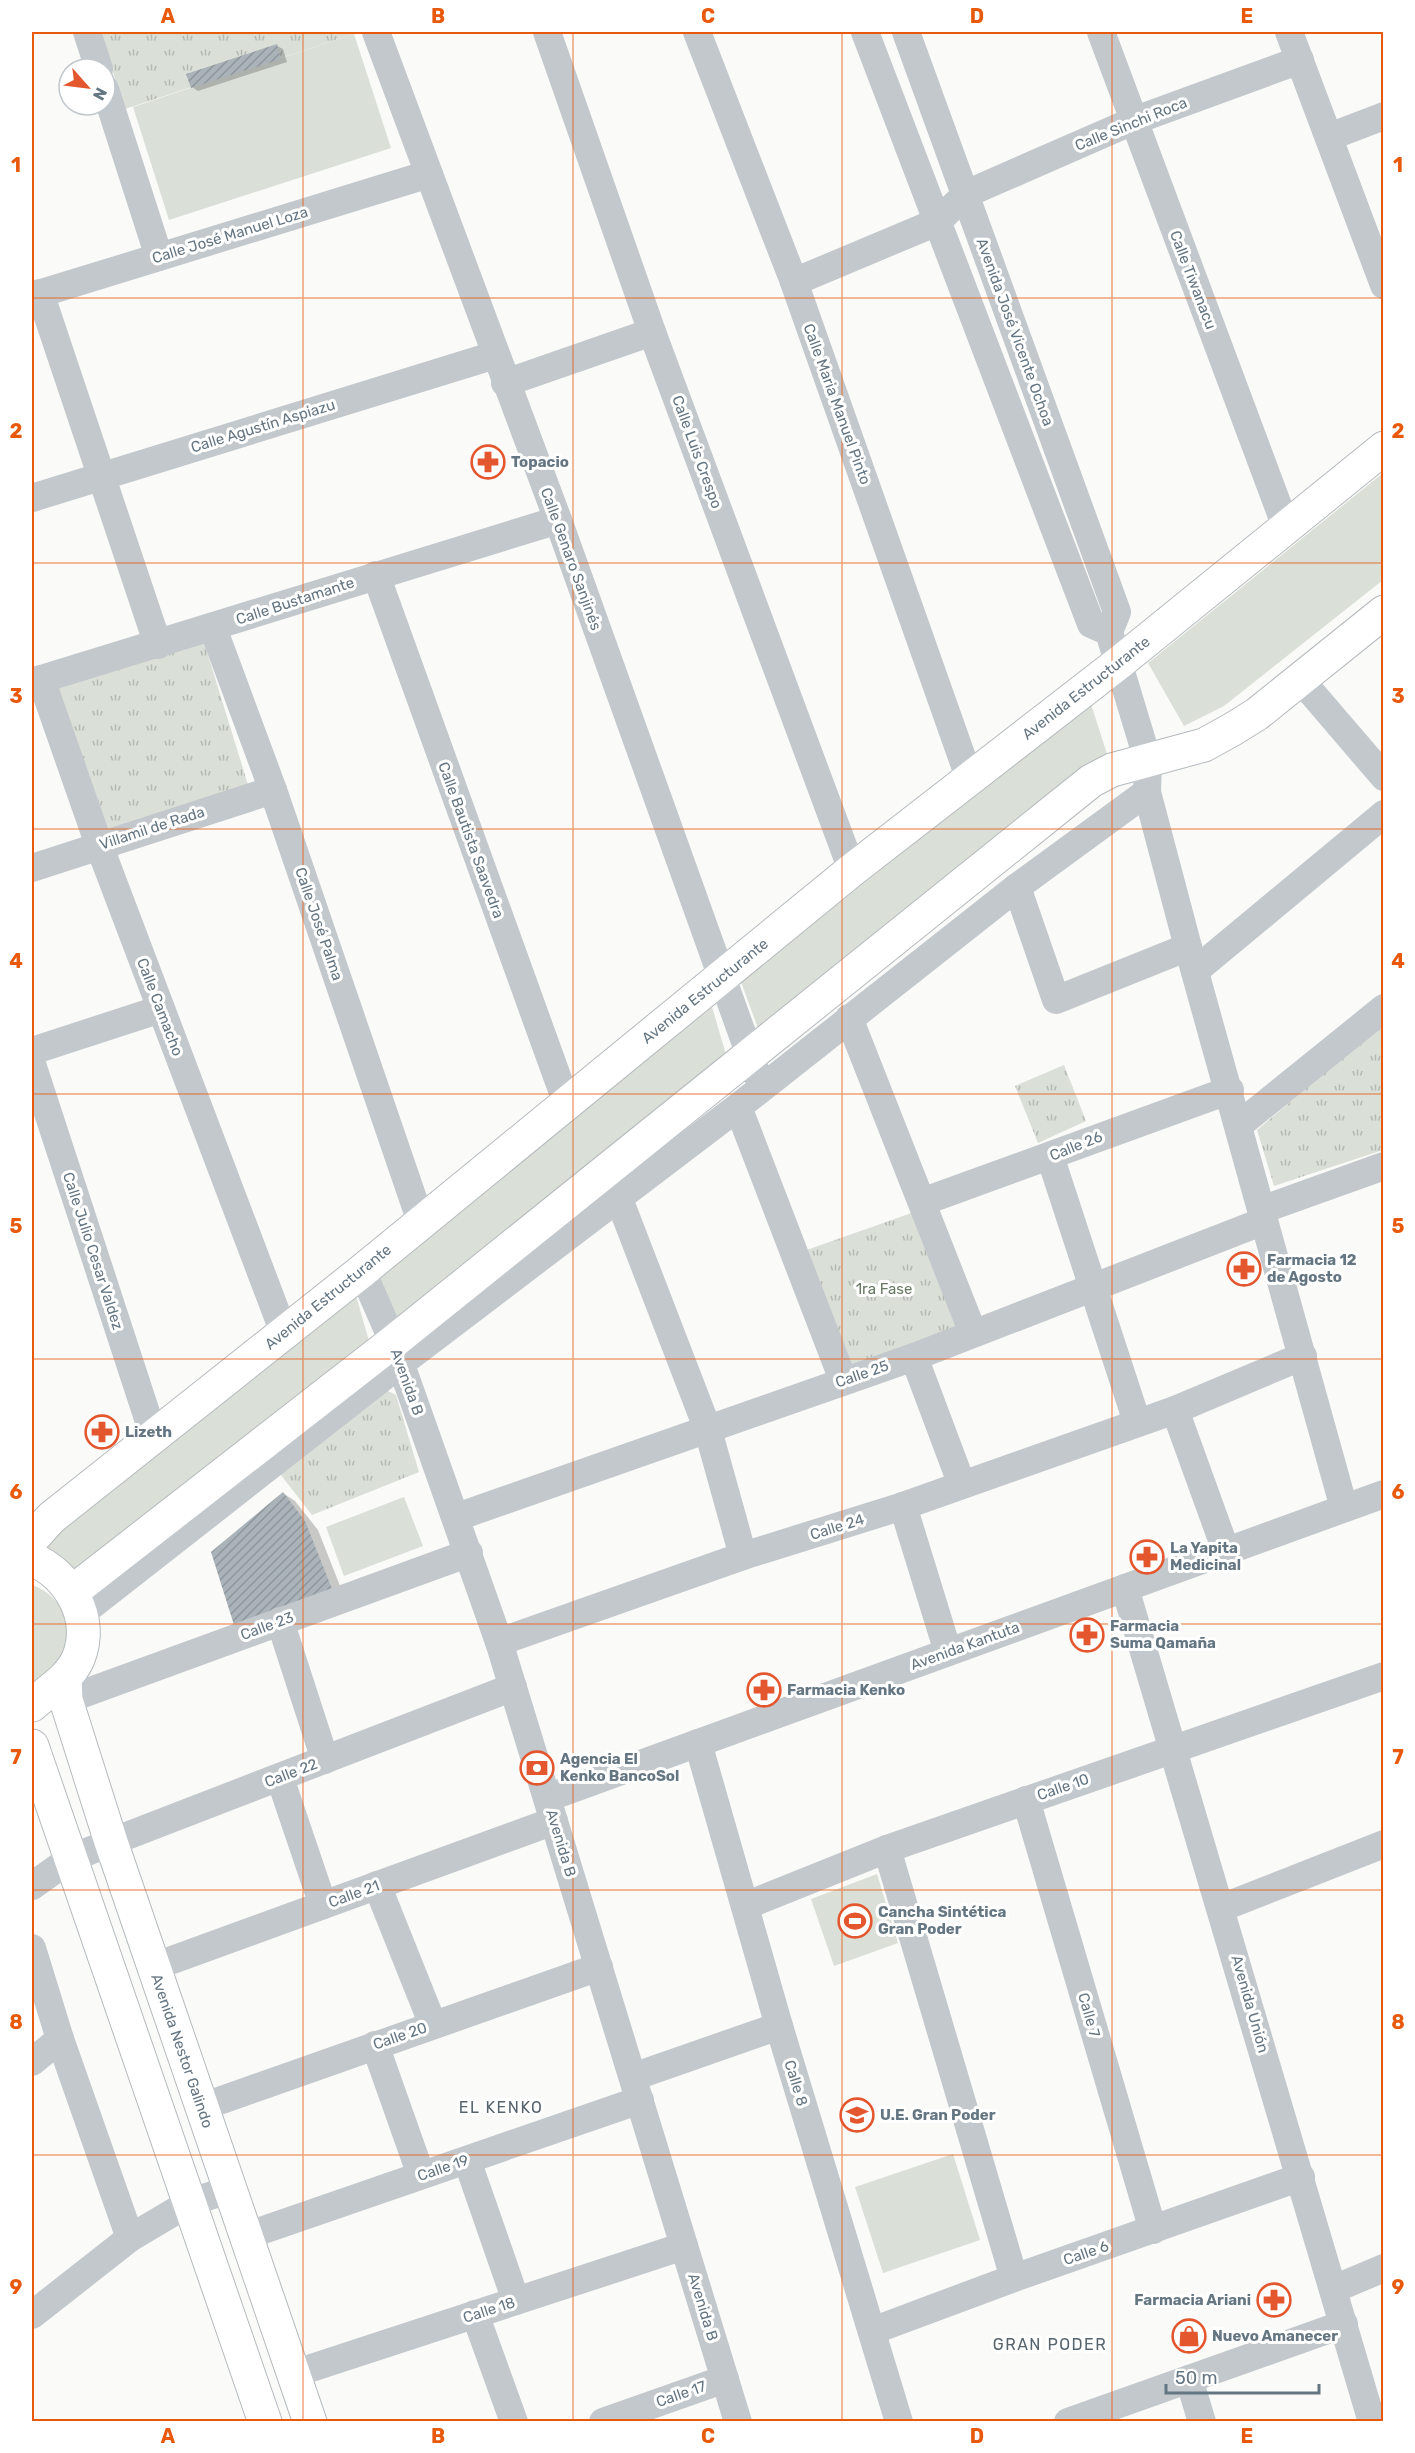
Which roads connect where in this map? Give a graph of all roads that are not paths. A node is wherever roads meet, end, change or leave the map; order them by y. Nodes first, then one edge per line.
1 (87, 32) edge
2 (376, 32) edge
3 (548, 32) edge
4 (697, 32) edge
5 (865, 32) edge
6 (906, 32) edge
7 (1101, 32) edge
8 (1289, 32) edge
9 (95, 57) edge
10 (1300, 60) junction
11 (1383, 116) edge
12 (114, 117) edge
13 (1133, 121) junction
14 (1329, 136) junction
15 (429, 174) junction
16 (966, 195) junction
17 (937, 222) junction
18 (159, 257) junction
19 (794, 282) junction
20 (1383, 285) edge
21 (36, 294) edge
22 (652, 332) junction
23 (495, 355) junction
24 (505, 383) junction
25 (1383, 448) edge
26 (101, 476) junction
27 (32, 498) edge
28 (558, 520) junction
29 (1286, 527) junction
30 (376, 575) junction
31 (1383, 612) edge
32 (213, 628) junction
33 (158, 645) junction
34 (1114, 647) junction
35 (1300, 679) junction
36 (36, 680) edge
37 (1148, 777) junction
38 (1383, 777) edge
39 (970, 780) junction
40 (273, 790) junction
41 (1383, 814) edge
42 (99, 845) junction
43 (32, 868) edge
44 (852, 870) junction
45 (1017, 887) junction
46 (1191, 959) junction
47 (720, 977) junction
48 (1383, 1008) edge
49 (161, 1009) junction
50 (849, 1018) junction
51 (32, 1051) edge
52 (750, 1056) junction
53 (32, 1064) edge
54 (763, 1088) junction
55 (1230, 1090) junction
56 (567, 1104) junction
57 (738, 1107) junction
58 (1239, 1125) junction
59 (1050, 1156) junction
60 (1383, 1166) edge
61 (619, 1199) junction
62 (922, 1202) junction
63 (1263, 1216) junction
64 (421, 1222) junction
65 (362, 1271) junction
66 (1093, 1286) junction
67 (284, 1333) junction
68 (973, 1333) junction
69 (396, 1353) junction
70 (1303, 1356) junction
71 (914, 1357) junction
72 (843, 1380) junction
73 (1175, 1410) junction
74 (1137, 1422) junction
75 (708, 1430) junction
76 (154, 1437) junction
77 (962, 1485) junction
78 (1383, 1494) edge
79 (903, 1506) junction
80 (1344, 1508) junction
81 (457, 1517) junction
82 (32, 1539) edge
83 (1226, 1551) junction
84 (469, 1553) junction
85 (743, 1556) junction
86 (32, 1559) edge
87 (1125, 1588) junction
88 (77, 1603) junction
89 (280, 1621) junction
90 (499, 1642) junction
91 (948, 1652) junction
92 (1383, 1676) edge
93 (513, 1687) junction
94 (65, 1689) junction
95 (32, 1705) edge
96 (698, 1743) junction
97 (32, 1746) edge
98 (1175, 1748) junction
99 (325, 1760) junction
100 (280, 1778) junction
101 (1026, 1800) junction
102 (550, 1809) junction
103 (111, 1842) junction
104 (888, 1849) junction
105 (1381, 1852) edge
106 (70, 1859) junction
107 (32, 1886) edge
108 (377, 1886) junction
109 (323, 1905) junction
110 (745, 1906) junction
111 (1221, 1908) junction
112 (32, 1948) edge
113 (153, 1967) junction
114 (599, 1967) junction
115 (433, 2025) junction
116 (778, 2026) junction
117 (60, 2039) junction
118 (375, 2045) junction
119 (32, 2062) edge
120 (636, 2089) junction
121 (202, 2107) junction
122 (467, 2160) junction
123 (421, 2175) junction
124 (1301, 2177) junction
125 (230, 2189) junction
126 (189, 2203) junction
127 (1153, 2230) junction
128 (246, 2236) junction
129 (130, 2238) junction
130 (684, 2246) junction
131 (1383, 2268) edge
132 (1014, 2277) junction
133 (1334, 2289) junction
134 (516, 2301) junction
135 (475, 2314) junction
136 (32, 2315) edge
137 (1344, 2325) junction
138 (872, 2331) junction
139 (293, 2374) junction
140 (725, 2379) junction
141 (1189, 2379) junction
142 (265, 2421) edge
143 (310, 2421) edge
144 (513, 2421) edge
145 (603, 2421) edge
146 (738, 2421) edge
147 (899, 2421) edge
148 (1068, 2421) edge
149 (1202, 2421) edge
150 (1372, 2421) edge

1 - 9 street
2 - 15 street, Calle Genaro Sanjinés
3 - 22 street, Calle Luis Crespo
4 - 19 street, Calle Maria Manuel Pinto
5 - 17 street
6 - 16 street, Avenida José Vicente Ochoa
7 - 13 street, Calle Tiwanacu
8 - 10 street
10 - 13 street, Calle Sinchi Roca
10 - 14 street
11 - 14 street
12 - 18 street
13 - 16 street, Calle Sinchi Roca
13 - 29 street, Calle Tiwanacu
14 - 20 street
15 - 18 street, Calle José Manuel Loza
15 - 23 street, Calle Genaro Sanjinés
16 - 17 street, Calle Sinchi Roca
16 - 34 street, Avenida José Vicente Ochoa
17 - 19 street
17 - 34 street
18 - 21 street, Calle José Manuel Loza
19 - 39 street, Calle Maria Manuel Pinto
21 - 26 street
22 - 24 street
22 - 44 street, Calle Luis Crespo
23 - 24 street, Calle Genaro Sanjinés
23 - 26 street, Calle Agustín Aspiazu
24 - 28 street, Calle Genaro Sanjinés
25 - 29 main road, Avenida Estructurante
26 - 27 street, Calle Agustín Aspiazu
26 - 33 street
28 - 30 street, Calle Bustamante
28 - 47 street, Calle Genaro Sanjinés
29 - 34 main road, Avenida Estructurante
30 - 32 street, Calle Bustamante
30 - 56 street, Calle Bautista Saavedra
31 - 35 main road
32 - 33 street, Calle Bustamante
32 - 40 street, Calle José Palma
33 - 36 street, Calle Bustamante
34 - 37 street
34 - 39 main road, Avenida Estructurante
35 - 37 main road
35 - 38 street
36 - 42 street, Calle Camacho
37 - 45 street
37 - 46 street
37 - 52 main road
39 - 44 main road, Avenida Estructurante
40 - 42 street, Villamil de Rada
40 - 64 street, Calle José Palma
41 - 46 street
42 - 43 street, Villamil de Rada
42 - 49 street, Calle Camacho
44 - 47 main road, Avenida Estructurante
45 - 46 street
45 - 50 street
46 - 55 street
47 - 52 street, Calle Genaro Sanjinés
47 - 56 main road, Avenida Estructurante
48 - 58 street
49 - 51 street
49 - 67 street, Calle Camacho
50 - 54 street
50 - 62 street
52 - 54 street, Calle Genaro Sanjinés
52 - 69 main road
53 - 76 street, Calle Julio Cesar Valdez
54 - 57 street
55 - 58 street
55 - 59 street, Calle 26
56 - 64 main road, Avenida Estructurante
57 - 61 street
57 - 72 street
58 - 63 street
59 - 62 street, Calle 26
59 - 66 street
60 - 63 street, Calle 25
61 - 69 street
61 - 75 street
62 - 68 street
63 - 66 street, Calle 25
63 - 70 street
64 - 65 main road, Avenida Estructurante
65 - 67 main road, Avenida Estructurante
65 - 69 street, Avenida B
66 - 68 street, Calle 25
66 - 74 street
67 - 76 main road, Avenida Estructurante
68 - 71 street, Calle 25
69 - 81 street, Avenida B
69 - 88 main road
70 - 73 street, Calle 24
70 - 80 street
71 - 72 street, Calle 25
71 - 77 street
72 - 75 street, Calle 25
73 - 74 street, Calle 24
73 - 83 street
74 - 77 street, Calle 24
75 - 81 street, Calle 25
75 - 85 street
76 - 82 main road, Avenida Estructurante
77 - 79 street, Calle 24
78 - 80 street, Avenida Kantuta
79 - 85 street, Calle 24
79 - 91 street
80 - 83 street, Avenida Kantuta
81 - 84 street, Avenida B
83 - 87 street, Avenida Kantuta
84 - 89 street, Calle 23
84 - 90 street, Avenida B
85 - 90 street, Calle 24
86 - 88 main road
87 - 91 street, Avenida Kantuta
87 - 98 street, Avenida Unión
88 - 94 main road
89 - 94 street, Calle 23
89 - 99 street
90 - 93 street, Avenida B
91 - 96 street, Avenida Kantuta
92 - 98 street, Calle 10
93 - 99 street, Calle 22
93 - 102 street, Avenida B
94 - 95 main road
94 - 103 main road, Avenida Nestor Galindo
96 - 102 street, Avenida Kantuta
96 - 110 street, Calle 8
97 - 106 main road
98 - 101 street, Calle 10
98 - 111 street, Avenida Unión
99 - 100 street, Calle 22
100 - 103 street, Calle 22
100 - 109 street
101 - 104 street, Calle 10
101 - 127 street, Calle 7
102 - 108 street, Calle 21
102 - 114 street, Avenida B
103 - 106 street, Calle 22
103 - 113 main road, Avenida Nestor Galindo
104 - 110 street, Calle 10
104 - 132 street
105 - 111 street
106 - 107 street, Calle 22
106 - 126 main road
108 - 109 street, Calle 21
108 - 115 street
109 - 113 street, Calle 21
110 - 116 street, Calle 8
111 - 124 street, Avenida Unión
112 - 117 street
113 - 121 main road, Avenida Nestor Galindo
114 - 115 street, Calle 20
114 - 120 street, Avenida B
115 - 118 street, Calle 20
116 - 120 street, Calle 19
116 - 138 street, Calle 8
117 - 119 street
117 - 129 street
118 - 121 street, Calle 20
118 - 123 street
120 - 122 street, Calle 19
120 - 130 street, Avenida B
121 - 125 main road, Avenida Nestor Galindo
122 - 123 street, Calle 19
122 - 134 street
123 - 128 street, Calle 19
124 - 127 street, Calle 6
124 - 133 street, Avenida Unión
125 - 126 street
125 - 128 main road, Avenida Nestor Galindo
126 - 129 street
126 - 142 main road
127 - 132 street, Calle 6
128 - 139 main road, Avenida Nestor Galindo
129 - 136 street
130 - 134 street, Calle 18
130 - 140 street, Avenida B
131 - 133 street
132 - 138 street, Calle 6
133 - 137 street, Avenida Unión
134 - 135 street, Calle 18
135 - 139 street, Calle 18
135 - 144 street
137 - 141 street
137 - 150 street, Avenida Unión
138 - 147 street, Calle 8
139 - 143 main road, Avenida Nestor Galindo
140 - 145 street, Calle 17
140 - 146 street, Avenida B
141 - 148 street
141 - 149 street

